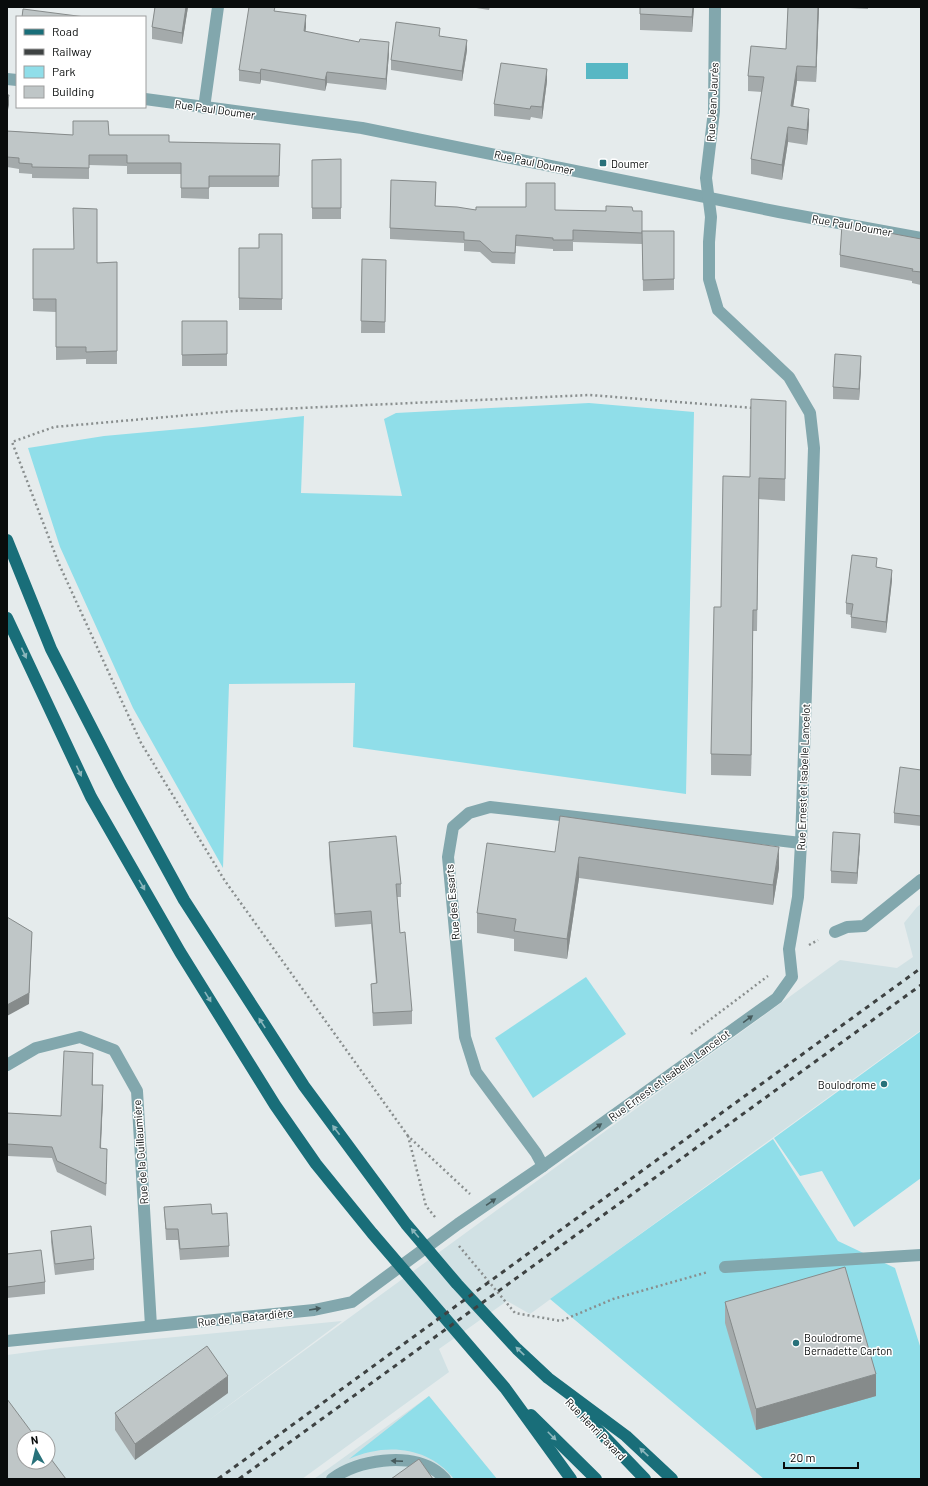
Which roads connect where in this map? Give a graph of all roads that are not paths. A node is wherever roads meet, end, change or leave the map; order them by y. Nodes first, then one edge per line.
1 (218, 7) edge
2 (716, 7) edge
3 (146, 99) edge
4 (204, 108) junction
5 (708, 197) junction
6 (921, 238) edge
7 (7, 540) edge
8 (7, 618) edge
9 (801, 843) junction
10 (921, 880) edge
11 (835, 932) road end
12 (7, 1065) edge
13 (543, 1166) junction
14 (458, 1224) joint
15 (921, 1255) edge
16 (725, 1267) road end
17 (151, 1326) junction
18 (7, 1341) edge
19 (548, 1378) junction
20 (505, 1388) junction
21 (332, 1479) edge
22 (445, 1479) edge
23 (571, 1479) edge
24 (596, 1479) edge
25 (645, 1479) edge
26 (672, 1479) edge

1 - 4 street
2 - 5 street, Rue Jean Jaurès
3 - 4 street, Rue Paul Doumer
4 - 5 street, Rue Paul Doumer
5 - 6 street, Rue Paul Doumer
5 - 9 street, Rue Ernest et Isabelle Lancelot
19 -> 7 main road
8 -> 20 main road
13 -> 9 street, Rue Ernest et Isabelle Lancelot
9 - 13 street, Rue des Essarts
10 - 11 street
12 - 17 street, Rue de la Guillaumière
14 -> 13 street, Rue Ernest et Isabelle Lancelot
17 -> 14 street, Rue de la Batardière
15 - 16 street
17 - 18 street, Rue de la Batardière
19 - 25 main road, Rue Henri Pavard
26 -> 19 main road
20 - 23 main road
20 -> 24 main road
22 -> 21 street

